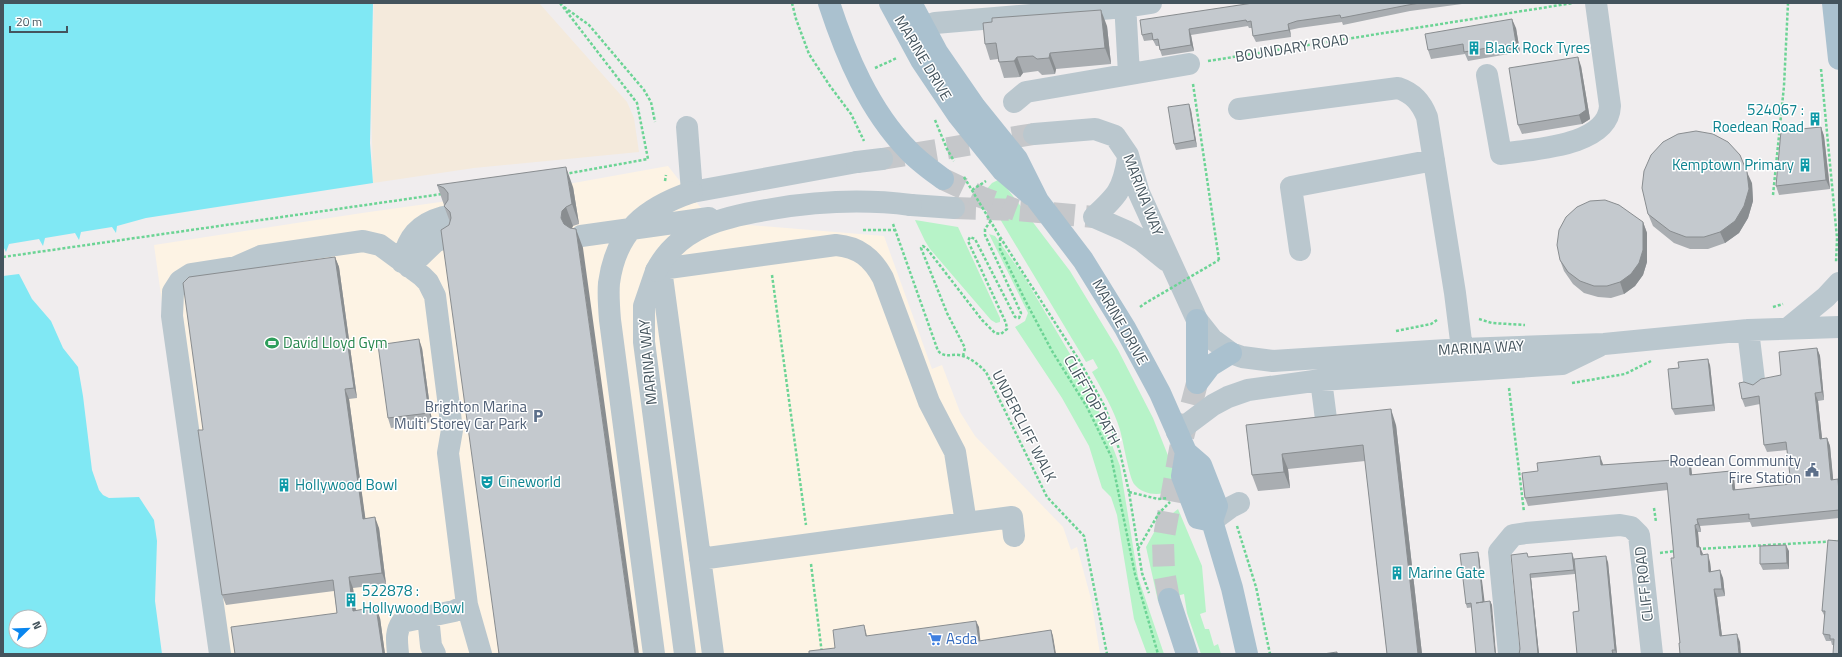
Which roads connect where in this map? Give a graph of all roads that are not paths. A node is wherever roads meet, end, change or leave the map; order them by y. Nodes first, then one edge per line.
1 (829, 3) edge
2 (890, 3) edge
3 (911, 3) edge
4 (1151, 3) edge
5 (1596, 3) edge
6 (1834, 3) edge
7 (1125, 5) edge
8 (1047, 8) edge
9 (923, 27) junction
10 (1830, 62) edge
11 (1189, 64) road end
12 (1129, 74) junction
13 (1488, 75) dead end
14 (1014, 102) dead end
15 (1239, 109) dead end
16 (687, 127) dead end
17 (1034, 134) tunnel mouth
18 (874, 153) tunnel mouth
19 (1128, 155) junction
20 (1434, 160) junction
21 (954, 172) tunnel mouth
22 (692, 192) junction
23 (1038, 201) junction
24 (954, 208) tunnel mouth
25 (734, 215) junction
26 (444, 227) edge
27 (581, 236) dead end
28 (1300, 250) dead end
29 (406, 264) junction
30 (1173, 266) junction
31 (1839, 283) edge
32 (1197, 320) junction
33 (1839, 327) edge
34 (1787, 329) junction
35 (1748, 330) junction
36 (1604, 344) junction
37 (1462, 349) junction
38 (1231, 353) junction
39 (1321, 380) junction
40 (1754, 380) dead end
41 (1326, 419) edge
42 (1177, 432) junction
43 (1239, 503) dead end
44 (1212, 521) junction
45 (966, 523) junction
46 (1014, 536) dead end
47 (700, 559) junction
48 (1160, 598) tunnel mouth
49 (467, 605) junction
50 (428, 616) junction
51 (220, 654) edge
52 (398, 654) edge
53 (434, 654) edge
54 (480, 654) edge
55 (654, 654) edge
56 (685, 654) edge
57 (713, 654) edge
58 (1187, 654) edge
59 (1247, 654) edge
60 (1509, 654) edge
61 (1652, 654) edge

1 - 21 main road
2 - 23 main road, MARINE DRIVE
3 - 9 main road, MARINE DRIVE
4 - 7 street
5 - 13 street
6 - 10 main road
7 - 8 street
7 - 12 street
8 - 9 street
9 - 23 main road, MARINE DRIVE
11 - 12 street
12 - 14 street
15 - 20 street
16 - 22 street
17 - 19 street, MARINA WAY
18 - 22 street, MARINA WAY, bridge
19 - 30 street, MARINA WAY
19 - 30 street, MARINA WAY
20 - 28 street
20 - 37 street
22 - 55 street, MARINA WAY, bridge
23 - 42 main road, MARINE DRIVE
24 - 25 street, MARINA WAY, bridge
25 - 27 street, bridge
25 - 56 street, MARINA WAY, bridge
26 - 29 street
29 - 49 street
29 - 51 street
30 - 32 street, MARINA WAY
31 - 34 street
32 - 38 street, MARINA WAY
32 - 38 main road
33 - 34 street, MARINA WAY
34 - 35 street, MARINA WAY
35 - 36 street, MARINA WAY
35 - 40 street
36 - 37 street, MARINA WAY
36 - 39 street
37 - 38 street, MARINA WAY
39 - 41 street
39 - 42 street
42 - 44 main road, MARINE DRIVE
43 - 44 street
44 - 59 main road
45 - 46 street
45 - 47 street
45 - 47 street
47 - 57 street
48 - 58 main road
49 - 50 street
49 - 54 street
50 - 52 street
50 - 53 street
60 - 61 street, CLIFF ROAD

